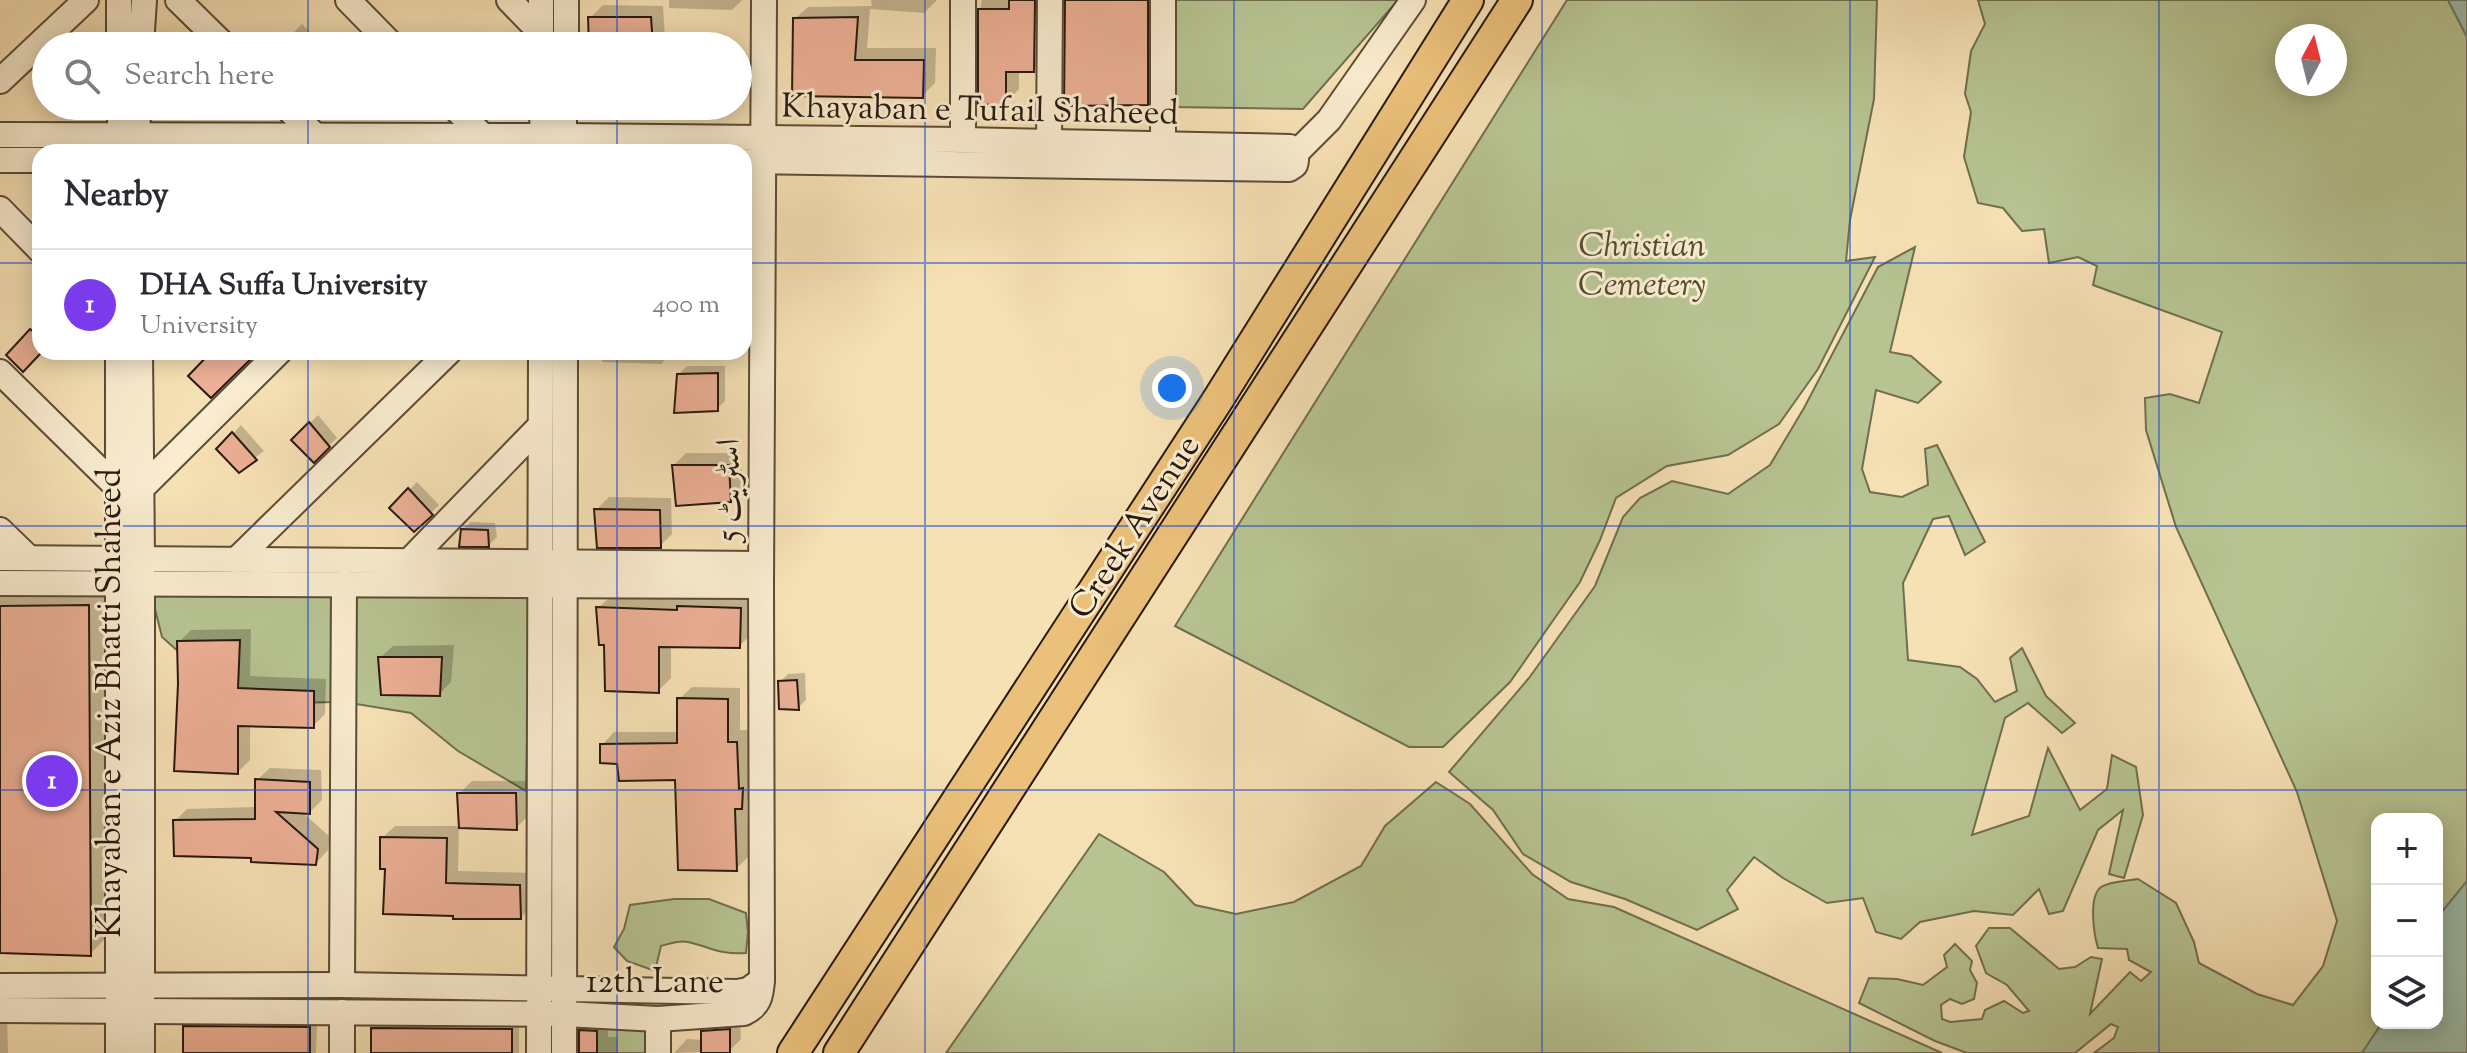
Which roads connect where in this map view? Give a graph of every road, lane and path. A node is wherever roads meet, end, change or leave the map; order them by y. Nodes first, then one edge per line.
1 (86, 0) edge
2 (119, 0) edge
3 (144, 0) edge
4 (178, 0) edge
5 (348, 0) edge
6 (509, 0) edge
7 (541, 0) edge
8 (566, 0) edge
9 (764, 0) edge
10 (963, 0) edge
11 (1050, 0) edge
12 (1163, 0) edge
13 (1413, 0) edge
14 (1468, 0) edge
15 (1517, 0) edge
16 (52, 32) edge
17 (119, 32) edge
18 (142, 32) edge
19 (211, 32) edge
20 (379, 32) edge
21 (535, 32) edge
22 (541, 32) edge
23 (566, 32) edge
24 (32, 51) edge
25 (0, 81) edge
26 (123, 120) edge
27 (134, 120) edge
28 (299, 120) edge
29 (467, 120) edge
30 (546, 120) edge
31 (560, 120) edge
32 (0, 135) edge
33 (317, 137) junction
34 (484, 137) junction
35 (963, 140) junction
36 (128, 143) edge
37 (553, 144) edge
38 (1049, 144) junction
39 (1163, 144) junction
40 (1296, 153) junction
41 (758, 154) edge
42 (0, 160) edge
43 (32, 160) edge
44 (0, 209) edge
45 (32, 242) edge
46 (119, 360) edge
47 (139, 360) edge
48 (270, 360) edge
49 (441, 360) edge
50 (541, 360) edge
51 (565, 360) edge
52 (0, 372) edge
53 (540, 426) junction
54 (130, 488) junction
55 (0, 530) edge
56 (142, 557) junction
57 (0, 558) edge
58 (29, 558) junction
59 (118, 558) junction
60 (236, 560) junction
61 (409, 561) junction
62 (552, 573) junction
63 (761, 575) junction
64 (0, 583) edge
65 (130, 583) junction
66 (344, 583) junction
67 (762, 980) junction
68 (342, 985) junction
69 (0, 986) edge
70 (117, 986) junction
71 (142, 986) junction
72 (539, 990) junction
73 (564, 1002) junction
74 (0, 1010) edge
75 (130, 1011) junction
76 (342, 1012) junction
77 (539, 1014) junction
78 (658, 1019) junction
79 (118, 1053) edge
80 (142, 1053) edge
81 (342, 1053) edge
82 (539, 1053) edge
83 (564, 1053) edge
84 (658, 1053) edge
85 (793, 1053) edge
86 (839, 1053) edge

1 - 16 street
2 - 17 street
3 - 18 street
4 - 19 street
5 - 20 street
6 - 21 street
7 - 22 street
8 - 23 street
9 - 41 street, اسٹریٹ 5
10 - 35 street
11 - 38 street
12 - 39 street
13 - 40 street
14 - 85 main road, Creek Avenue
15 - 86 main road, Creek Avenue
24 - 25 street
26 - 36 street
27 - 36 street
28 - 33 street
29 - 34 street
30 - 37 street
31 - 37 street
32 - 36 street, Khayaban e Tufail Shaheed
33 - 34 street, Khayaban e Tufail Shaheed
33 - 36 street, Khayaban e Tufail Shaheed
34 - 37 street, Khayaban e Tufail Shaheed
35 - 38 street, Khayaban e Tufail Shaheed
35 - 41 street, Khayaban e Tufail Shaheed
38 - 39 street, Khayaban e Tufail Shaheed
39 - 40 street, Khayaban e Tufail Shaheed
40 - 41 street, Khayaban e Tufail Shaheed
41 - 63 street, اسٹریٹ 5
42 - 43 street
44 - 45 street
46 - 54 street, Khayaban e Aziz Bhatti Shaheed
47 - 54 street, Khayaban e Aziz Bhatti Shaheed
48 - 54 street
49 - 60 street
50 - 53 street
51 - 62 street
52 - 54 street
53 - 61 street
53 - 62 street
54 - 56 street, Khayaban e Aziz Bhatti Shaheed
54 - 59 street, Khayaban e Aziz Bhatti Shaheed
55 - 58 street
56 - 59 street
56 - 60 street
56 - 65 street, Khayaban e Aziz Bhatti Shaheed
57 - 58 street
58 - 59 street
59 - 65 street, Khayaban e Aziz Bhatti Shaheed
60 - 61 street
61 - 62 street
62 - 63 street
62 - 66 street
62 - 72 street
62 - 73 street
63 - 67 street, اسٹریٹ 5
64 - 65 street
65 - 66 street
65 - 70 street, Khayaban e Aziz Bhatti Shaheed
65 - 71 street, Khayaban e Aziz Bhatti Shaheed
66 - 68 street
67 - 73 street, 12th Lane
67 - 78 street, 12th Lane
68 - 71 street, 12th Lane
68 - 72 street, 12th Lane
69 - 70 street, 12th Lane
70 - 71 street, 12th Lane
70 - 75 street, Khayaban e Aziz Bhatti Shaheed
71 - 75 street, Khayaban e Aziz Bhatti Shaheed
72 - 73 street, 12th Lane
72 - 77 street
73 - 77 street, 12th Lane
73 - 78 street, 12th Lane
73 - 83 street
74 - 75 street, 12th Lane
75 - 76 street, 12th Lane
75 - 79 street, Khayaban e Aziz Bhatti Shaheed
75 - 80 street, Khayaban e Aziz Bhatti Shaheed
76 - 77 street, 12th Lane
76 - 81 street
77 - 82 street
78 - 84 street

